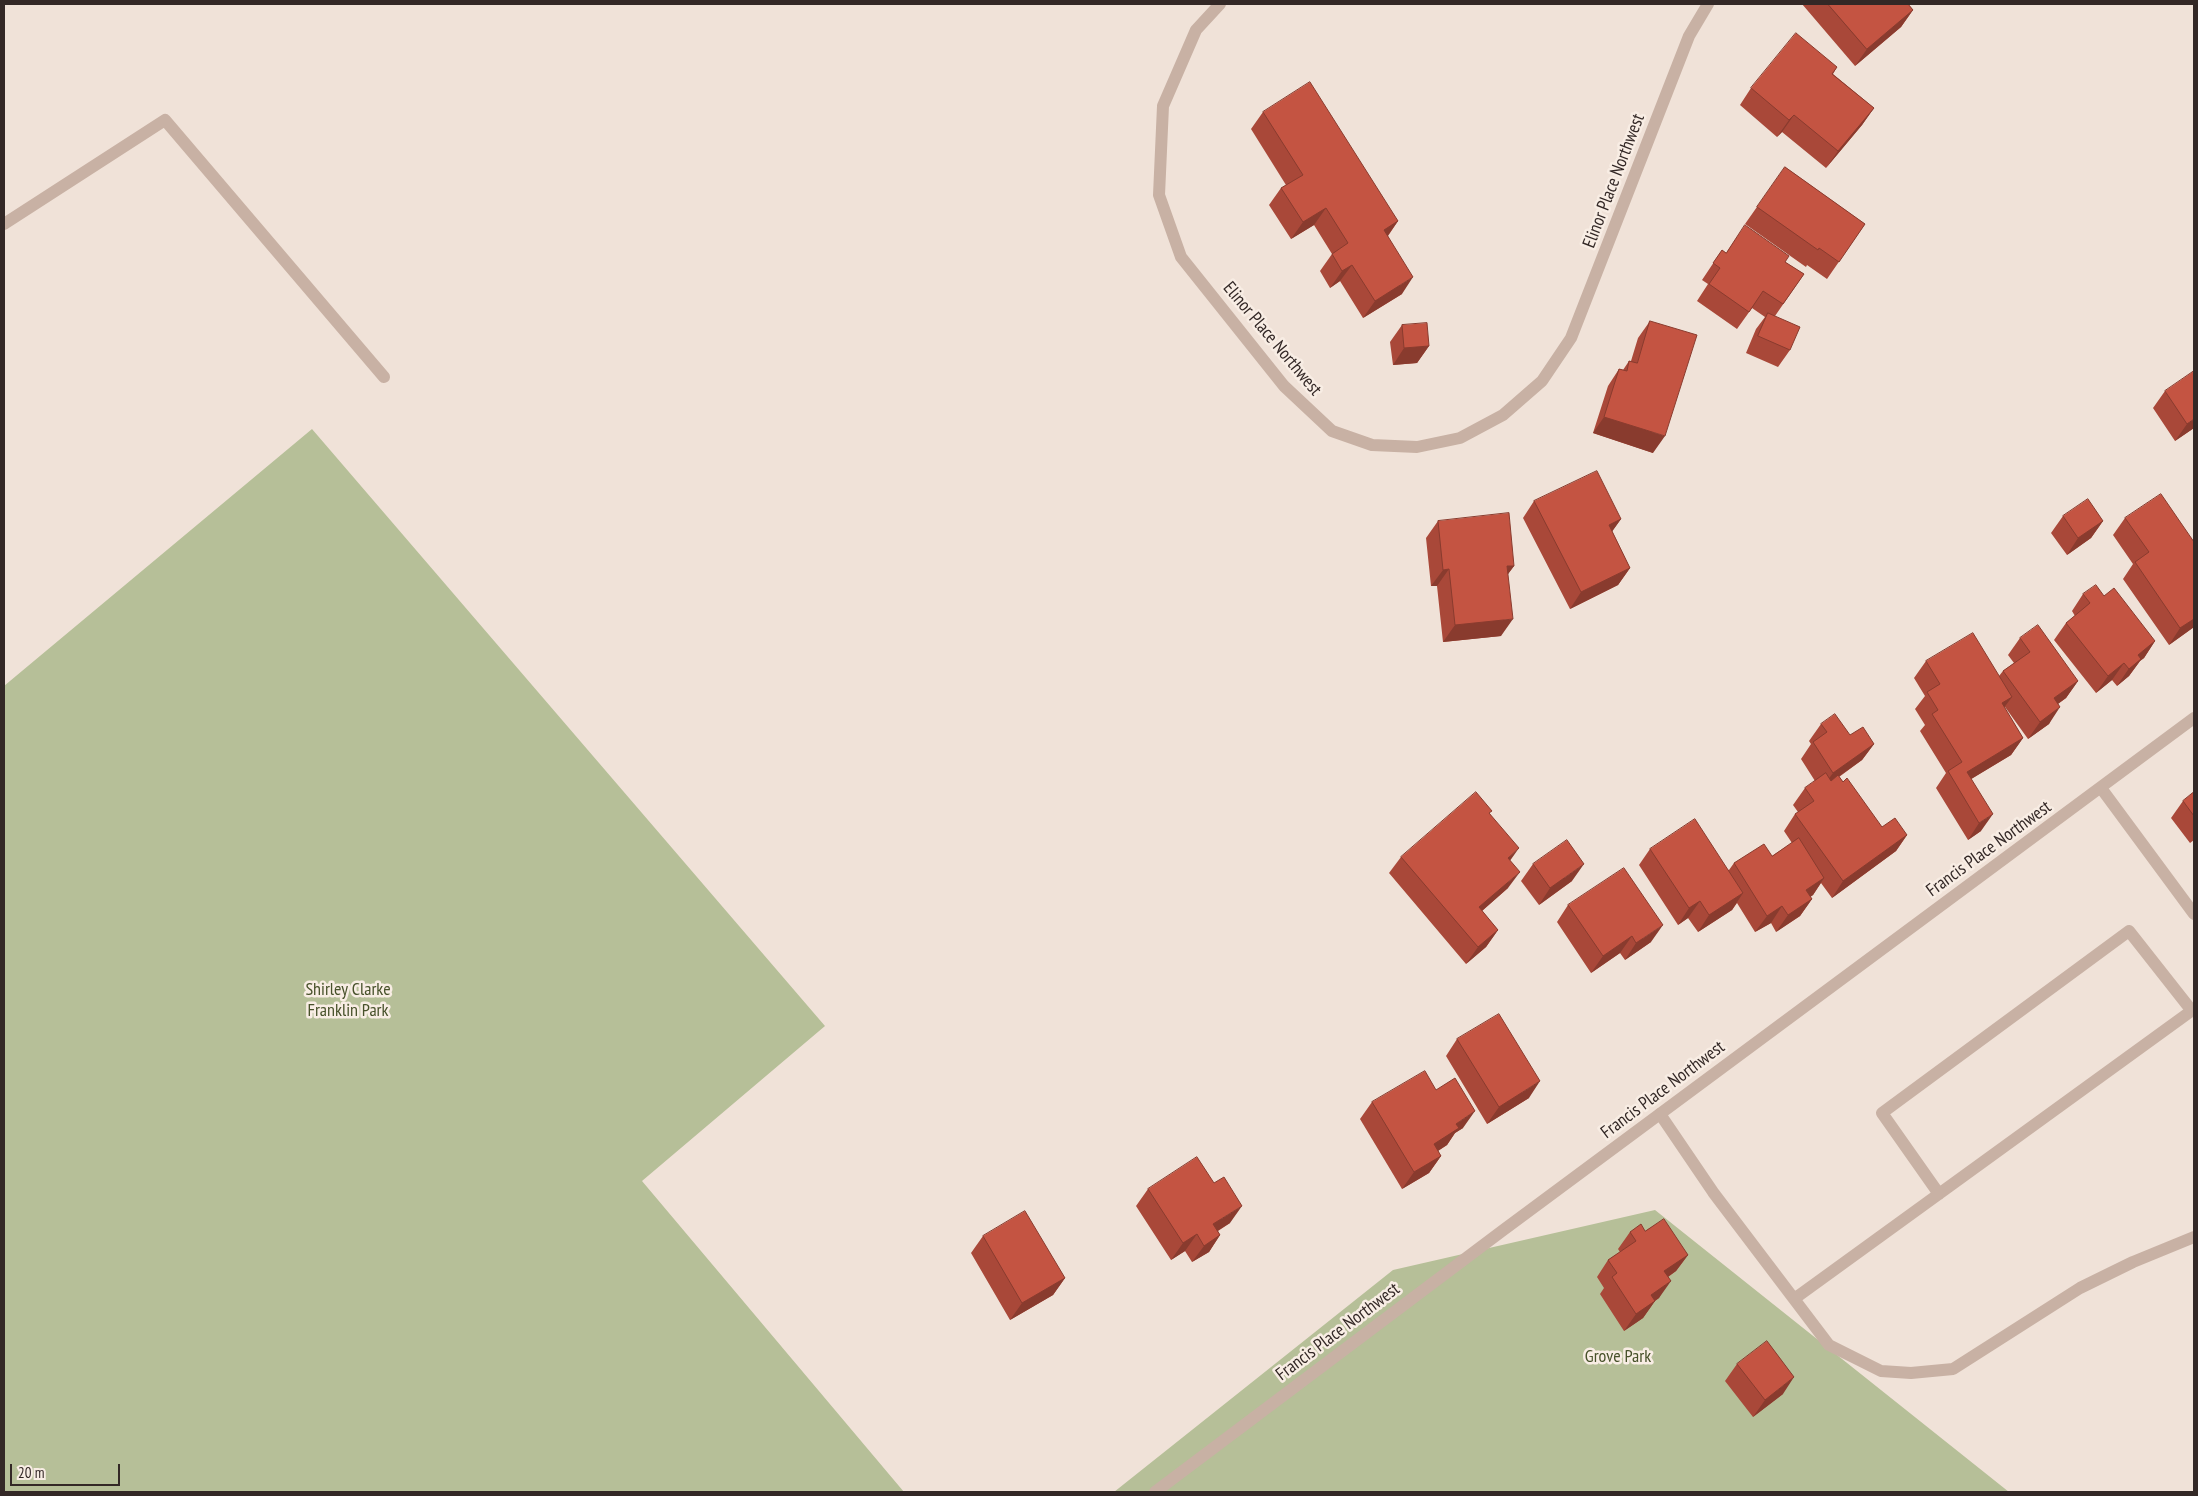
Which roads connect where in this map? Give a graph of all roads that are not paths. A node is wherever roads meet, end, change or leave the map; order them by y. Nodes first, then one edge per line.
1 (1220, 4) edge
2 (1708, 4) edge
3 (4, 224) edge
4 (384, 377) dead end
5 (2194, 718) edge
6 (2101, 788) junction
7 (2194, 914) edge
8 (2193, 1010) edge
9 (1660, 1114) junction
10 (1939, 1194) junction
11 (2194, 1237) edge
12 (1794, 1299) junction
13 (1155, 1492) edge

1 - 2 street, Elinor Place Northwest
3 - 4 street
5 - 6 street, Francis Place Northwest
6 - 7 street
6 - 9 street, Francis Place Northwest
8 - 10 street
8 - 10 street
9 - 12 street
9 - 13 street, Francis Place Northwest
10 - 12 street
11 - 12 street

